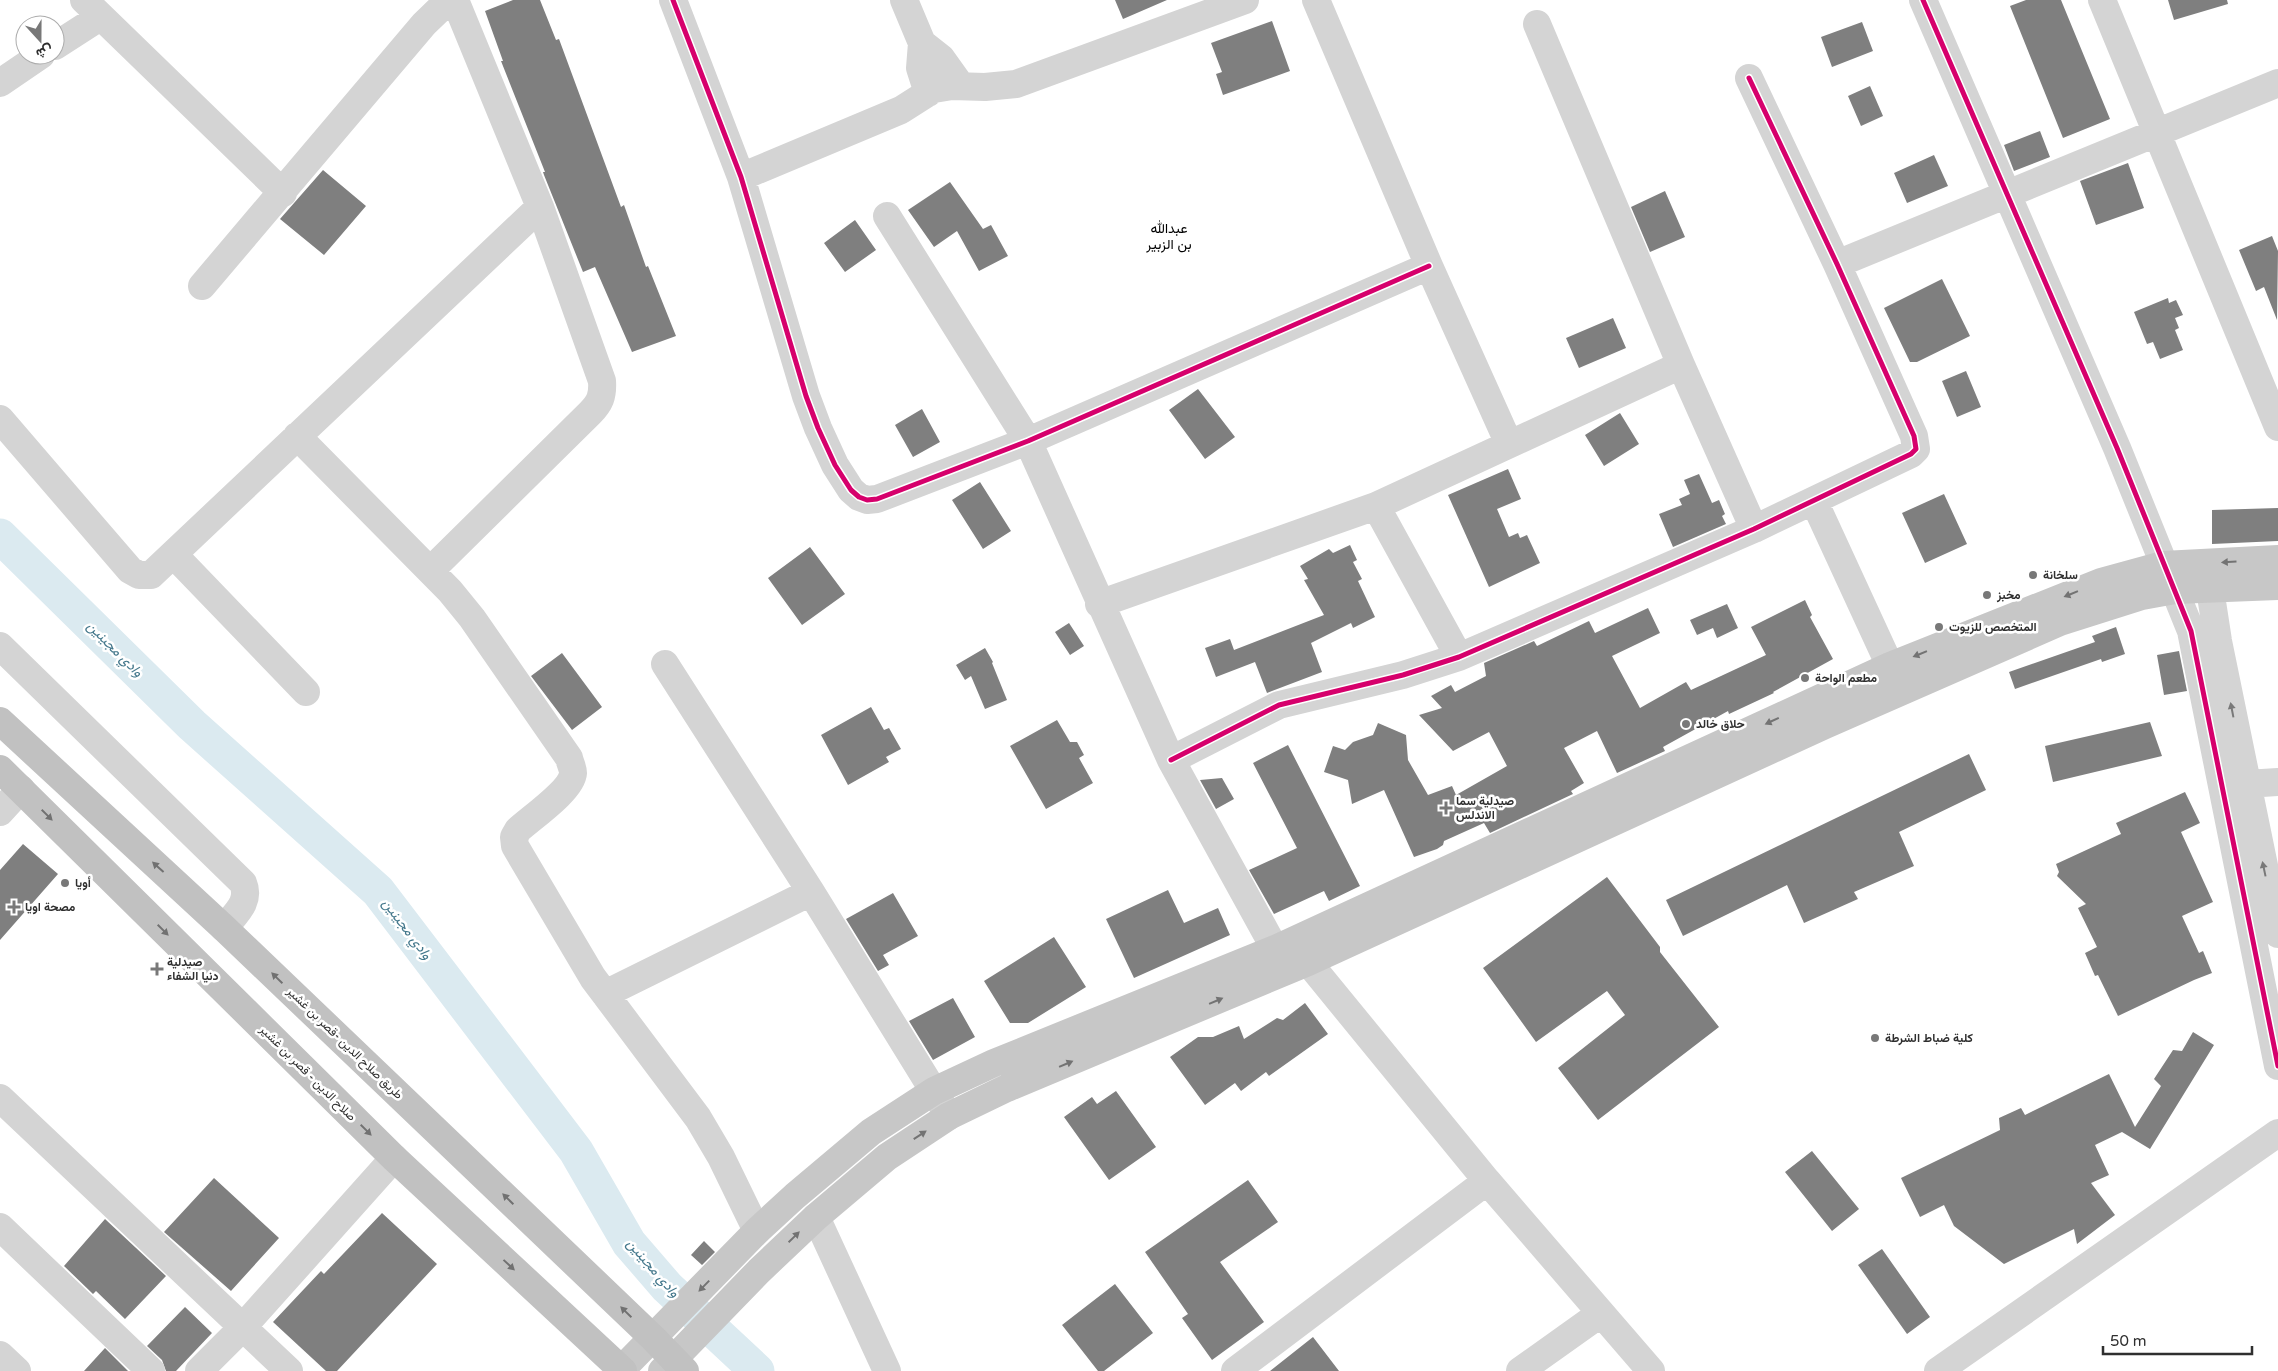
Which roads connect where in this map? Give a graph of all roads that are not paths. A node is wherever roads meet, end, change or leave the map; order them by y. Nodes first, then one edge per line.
1 (449, 0) edge
2 (455, 0) edge
3 (672, 0) edge
4 (904, 0) edge
5 (1245, 0) edge
6 (1316, 0) edge
7 (1923, 0) edge
8 (2102, 0) edge
9 (92, 9) edge
10 (1193, 9) edge
11 (1537, 24) dead end
12 (65, 36) edge
13 (922, 43) junction
14 (26, 65) edge
15 (1749, 78) dead end
16 (0, 83) edge
17 (2278, 83) edge
18 (961, 86) junction
19 (928, 93) junction
20 (2157, 133) junction
21 (741, 177) junction
22 (283, 193) junction
23 (2008, 194) junction
24 (540, 208) junction
25 (887, 216) dead end
26 (1837, 264) junction
27 (1429, 266) junction
28 (202, 286) dead end
29 (1681, 365) junction
30 (0, 419) edge
31 (2278, 427) edge
32 (297, 436) junction
33 (1028, 441) junction
34 (1509, 444) junction
35 (1814, 501) junction
36 (1376, 506) junction
37 (1754, 529) junction
38 (174, 554) junction
39 (2278, 559) edge
40 (2163, 565) junction
41 (431, 570) junction
42 (2278, 586) edge
43 (2210, 589) junction
44 (2175, 590) junction
45 (1099, 604) junction
46 (0, 646) edge
47 (1459, 657) junction
48 (665, 664) dead end
49 (1890, 666) junction
50 (306, 692) dead end
51 (0, 721) edge
52 (1170, 760) junction
53 (0, 769) edge
54 (2278, 782) edge
55 (2234, 785) junction
56 (21, 790) junction
57 (0, 812) edge
58 (811, 892) junction
59 (224, 928) junction
60 (2278, 934) edge
61 (1275, 949) junction
62 (1308, 962) junction
63 (605, 994) junction
64 (2278, 1066) edge
65 (934, 1091) junction
66 (3, 1106) edge
67 (949, 1116) junction
68 (2278, 1133) edge
69 (394, 1158) junction
70 (1487, 1181) junction
71 (816, 1217) junction
72 (0, 1227) edge
73 (757, 1231) junction
74 (1600, 1314) junction
75 (242, 1328) junction
76 (661, 1330) junction
77 (0, 1355) edge
78 (678, 1361) edge
79 (622, 1370) edge
80 (17, 1371) edge
81 (151, 1371) edge
82 (199, 1371) edge
83 (289, 1371) edge
84 (887, 1371) edge
85 (1236, 1371) edge
86 (1520, 1371) edge
87 (1651, 1371) edge
88 (1938, 1371) edge

1 - 22 street
2 - 24 street
3 - 21 street
4 - 13 street
5 - 10 street
6 - 27 street
7 - 23 street
8 - 20 street
9 - 12 street
9 - 22 street
10 - 18 street
11 - 29 street
13 - 18 street
13 - 19 street
14 - 16 street
15 - 26 street
17 - 20 street
18 - 19 street
19 - 21 street
20 - 23 street
20 - 31 street
21 - 33 street
22 - 28 street
23 - 26 street
23 - 40 street
24 - 32 street
24 - 41 street
25 - 33 street
26 - 35 street
27 - 33 street
27 - 34 street
29 - 34 street
29 - 37 street
30 - 38 street
32 - 38 street
32 - 41 street
33 - 45 street
34 - 36 street
35 - 37 street
35 - 49 street
36 - 45 street
36 - 47 street
37 - 47 street
38 - 50 street
39 -> 40 main road
40 - 44 street
40 -> 49 main road
41 - 63 street
42 - 43 main road
43 - 44 main road
55 -> 43 street
44 - 55 street
44 - 62 main road
45 - 52 street
46 - 59 street
47 - 52 street
48 - 58 street
49 -> 61 main road
59 -> 51 highway, طريق صلاح الدين -قصر بن غشير
52 - 61 street
53 - 56 highway, صلاح الدين - قصر بن غشير
54 - 55 street
60 -> 55 street
55 - 64 street
56 - 57 street
56 -> 69 highway, صلاح الدين - قصر بن غشير
58 - 63 street
58 - 65 street
76 -> 59 highway, طريق صلاح الدين -قصر بن غشير
61 - 65 main road
67 -> 62 main road
62 - 70 street
63 - 73 street
65 - 67 street
65 - 73 main road
66 - 75 street
71 -> 67 main road
68 - 88 street
69 - 75 street
69 -> 79 highway, صلاح الدين - قصر بن غشير
70 - 74 street
70 - 85 street
78 -> 71 main road
71 - 84 street
72 - 81 street
73 -> 76 main road
74 - 86 street
74 - 87 street
75 - 82 street
75 - 83 street
76 - 78 highway, طريق صلاح الدين -قصر بن غشير
76 - 79 main road
77 - 80 street

